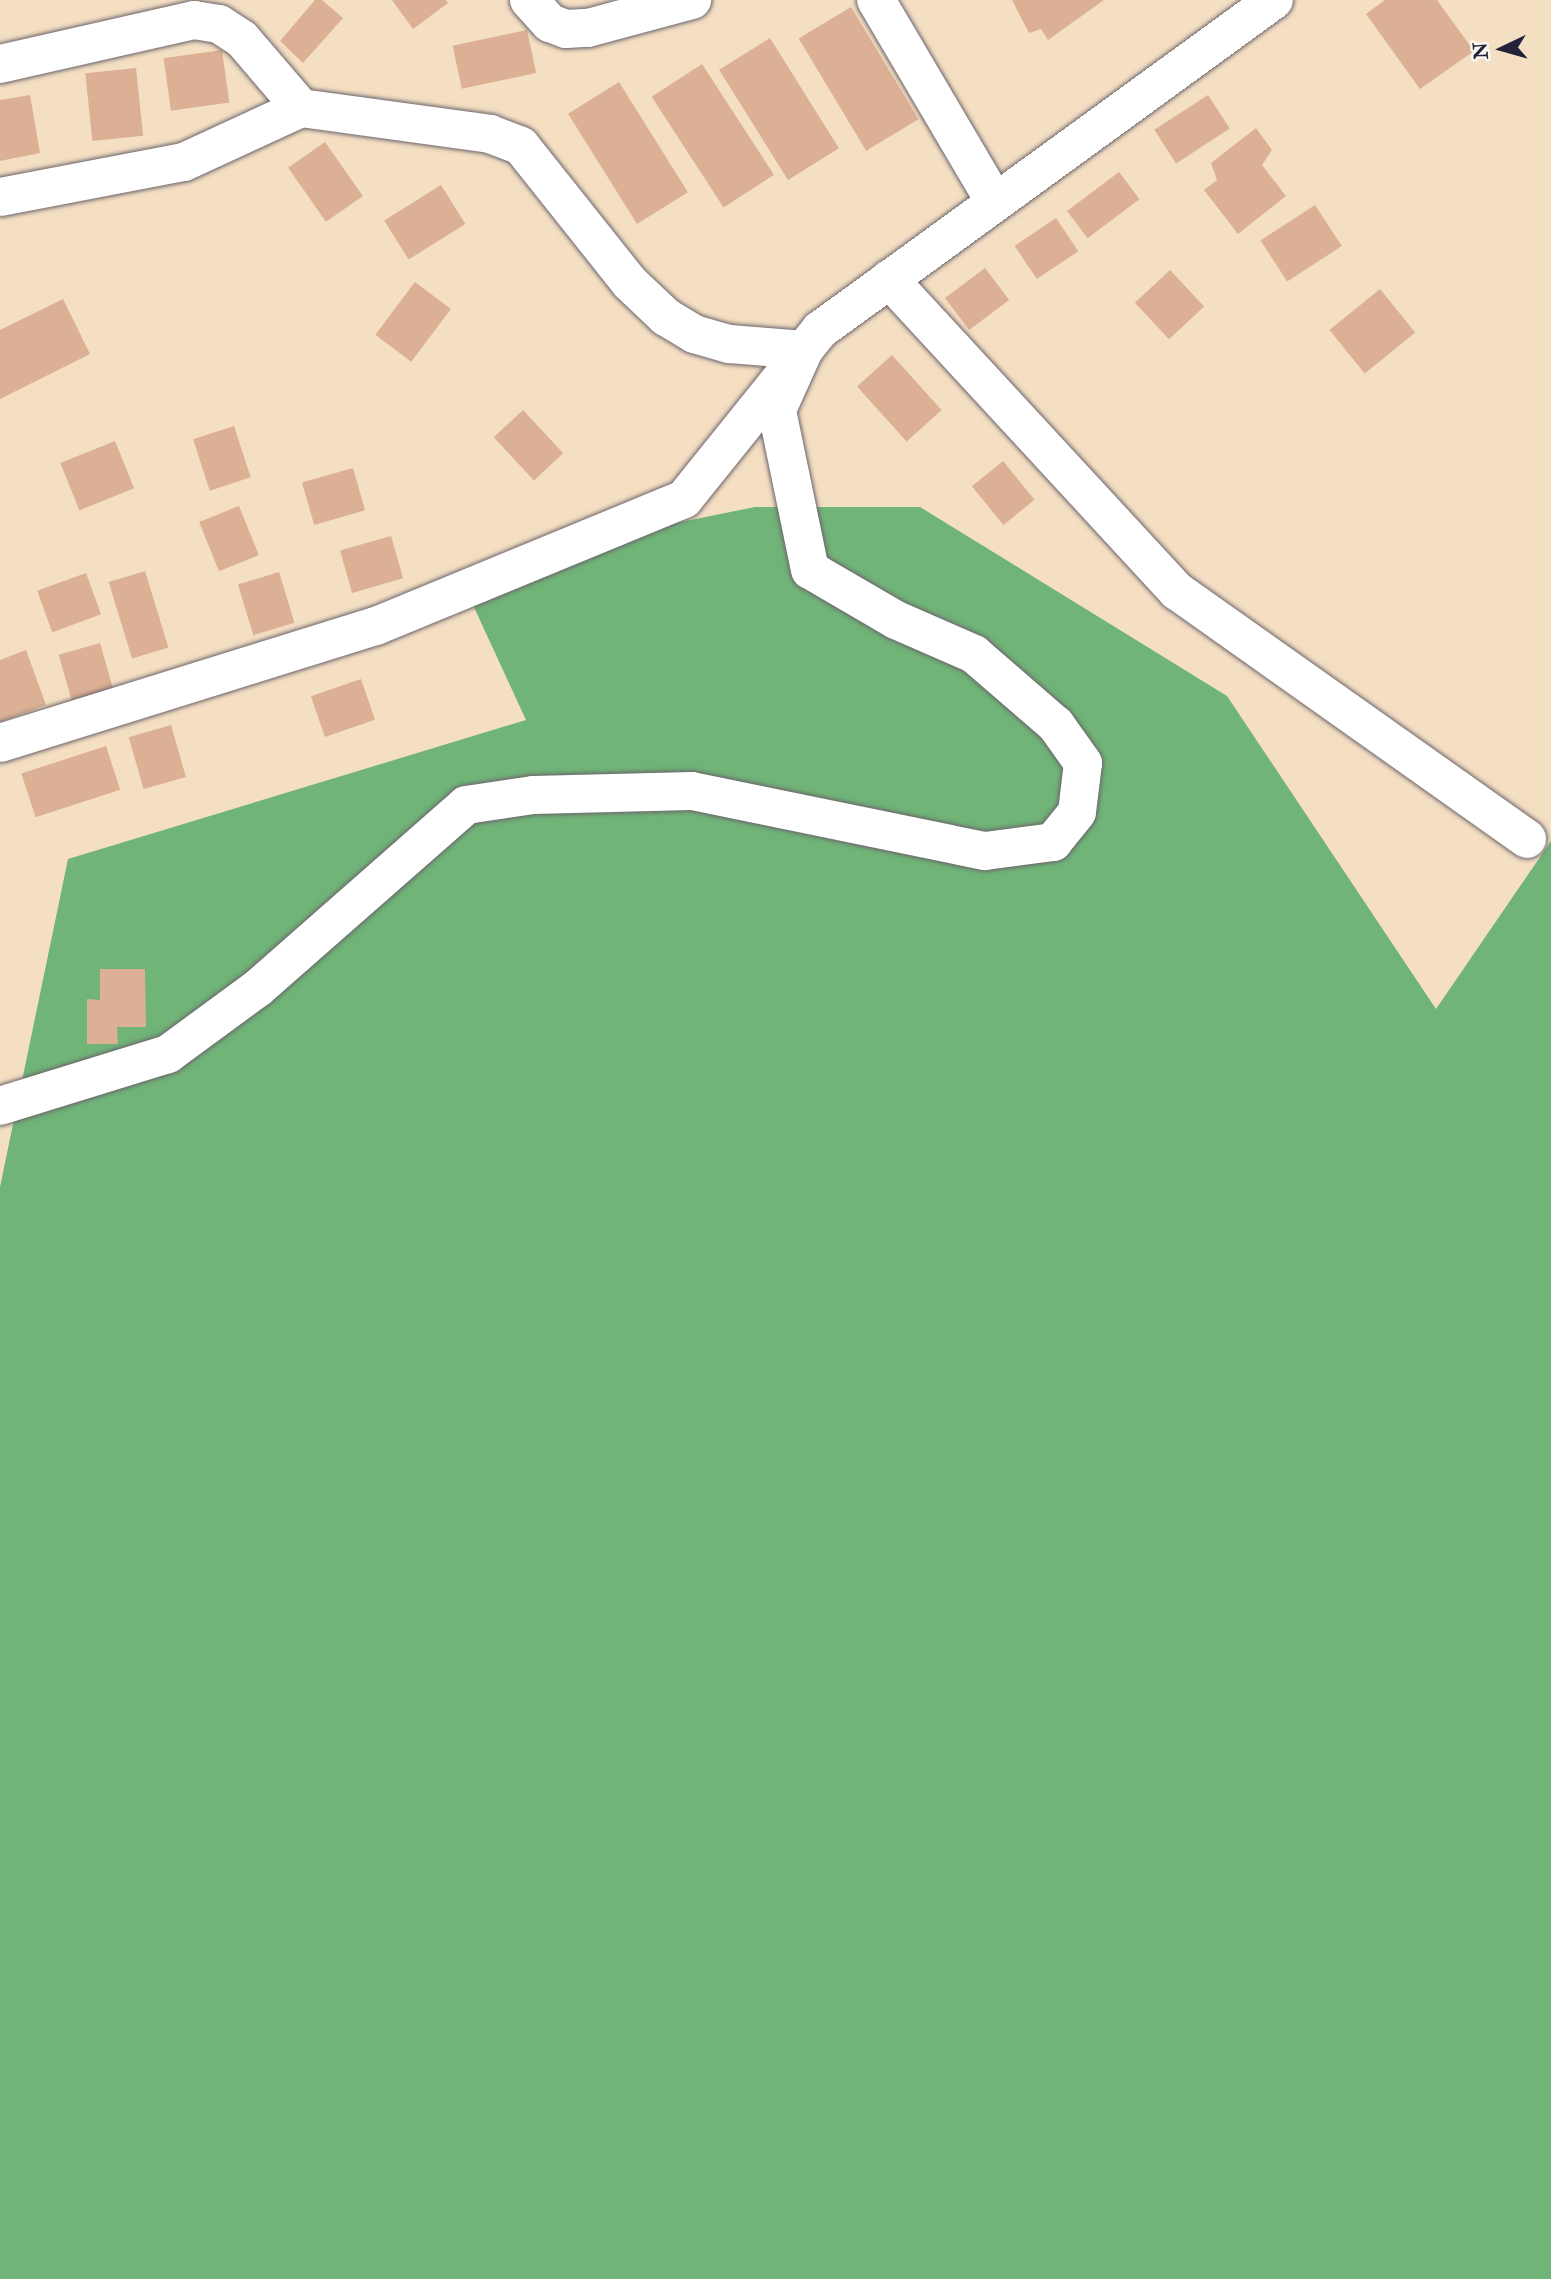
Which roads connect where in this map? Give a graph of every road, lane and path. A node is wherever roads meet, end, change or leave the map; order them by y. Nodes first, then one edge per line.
1 (529, 0) edge
2 (692, 0) edge
3 (876, 0) edge
4 (1274, 0) edge
5 (0, 64) edge
6 (301, 108) junction
7 (0, 197) edge
8 (994, 200) junction
9 (889, 279) junction
10 (804, 350) junction
11 (0, 743) edge
12 (1527, 839) dead end
13 (0, 1106) edge

1 - 2 street
3 - 8 street
4 - 8 street
5 - 6 street
6 - 7 street
6 - 10 street
8 - 9 street
9 - 10 street
9 - 12 street
10 - 11 street
10 - 13 street

